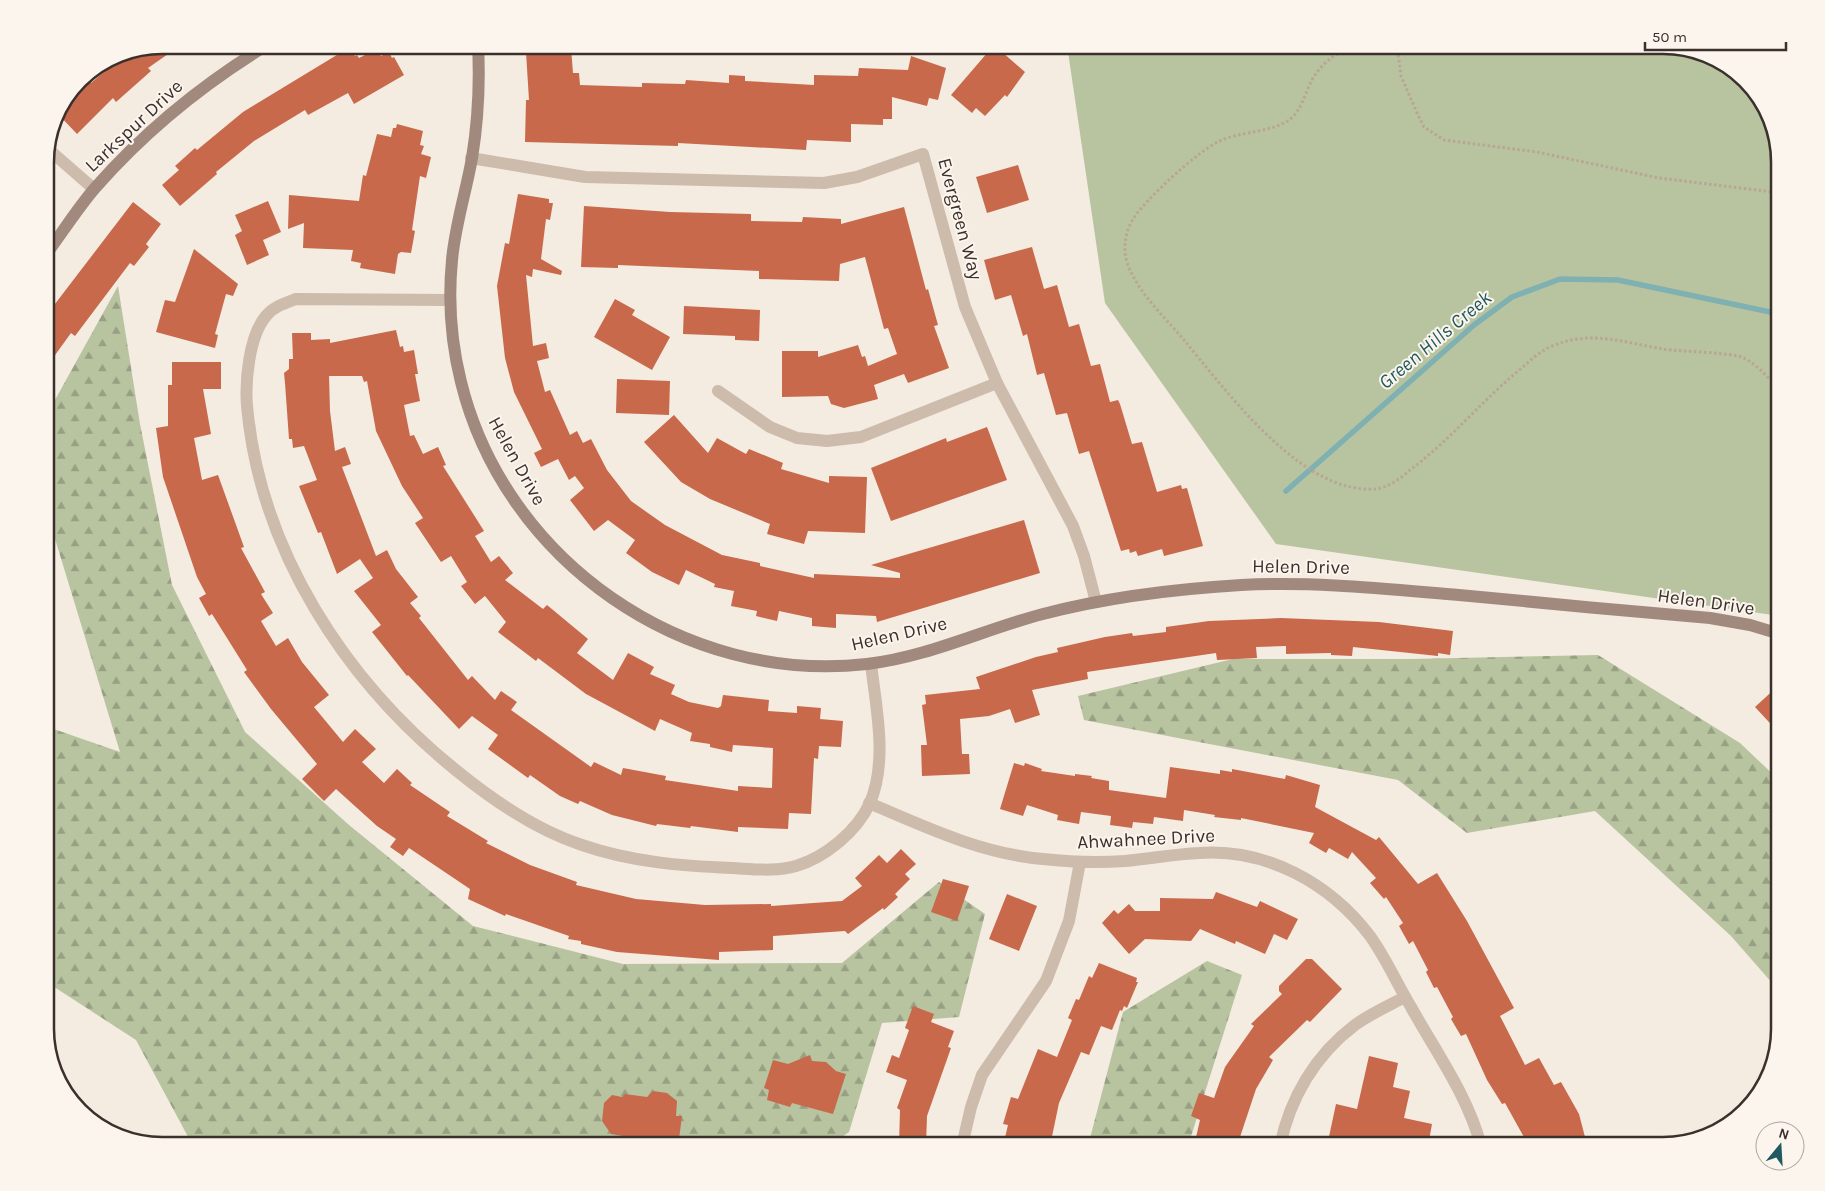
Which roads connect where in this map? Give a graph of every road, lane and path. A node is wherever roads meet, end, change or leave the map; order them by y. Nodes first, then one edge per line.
1 (254, 54) edge
2 (478, 54) edge
3 (1336, 54) edge
4 (1398, 54) edge
5 (54, 154) edge
6 (472, 158) junction
7 (94, 189) junction
8 (1771, 192) edge
9 (54, 244) edge
10 (450, 300) junction
11 (1771, 381) edge
12 (997, 383) junction
13 (718, 391) dead end
14 (1096, 602) junction
15 (1771, 631) edge
16 (871, 664) junction
17 (870, 803) junction
18 (1080, 862) junction
19 (1405, 997) junction
20 (964, 1137) edge
21 (1283, 1137) edge
22 (1478, 1137) edge

1 - 7 street, Larkspur Drive
2 - 6 street, Helen Drive
3 - 11 path
4 - 8 path
5 - 7 street
6 - 10 street, Helen Drive
6 - 12 street, Evergreen Way
7 - 9 street, Larkspur Drive
10 - 16 street, Helen Drive
10 - 17 street
12 - 13 street
12 - 14 street, Evergreen Way
14 - 15 street, Helen Drive
14 - 16 street, Helen Drive
16 - 17 street
17 - 18 street, Ahwahnee Drive
18 - 19 street, Ahwahnee Drive
18 - 20 street
19 - 21 street
19 - 22 street, Ahwahnee Drive

